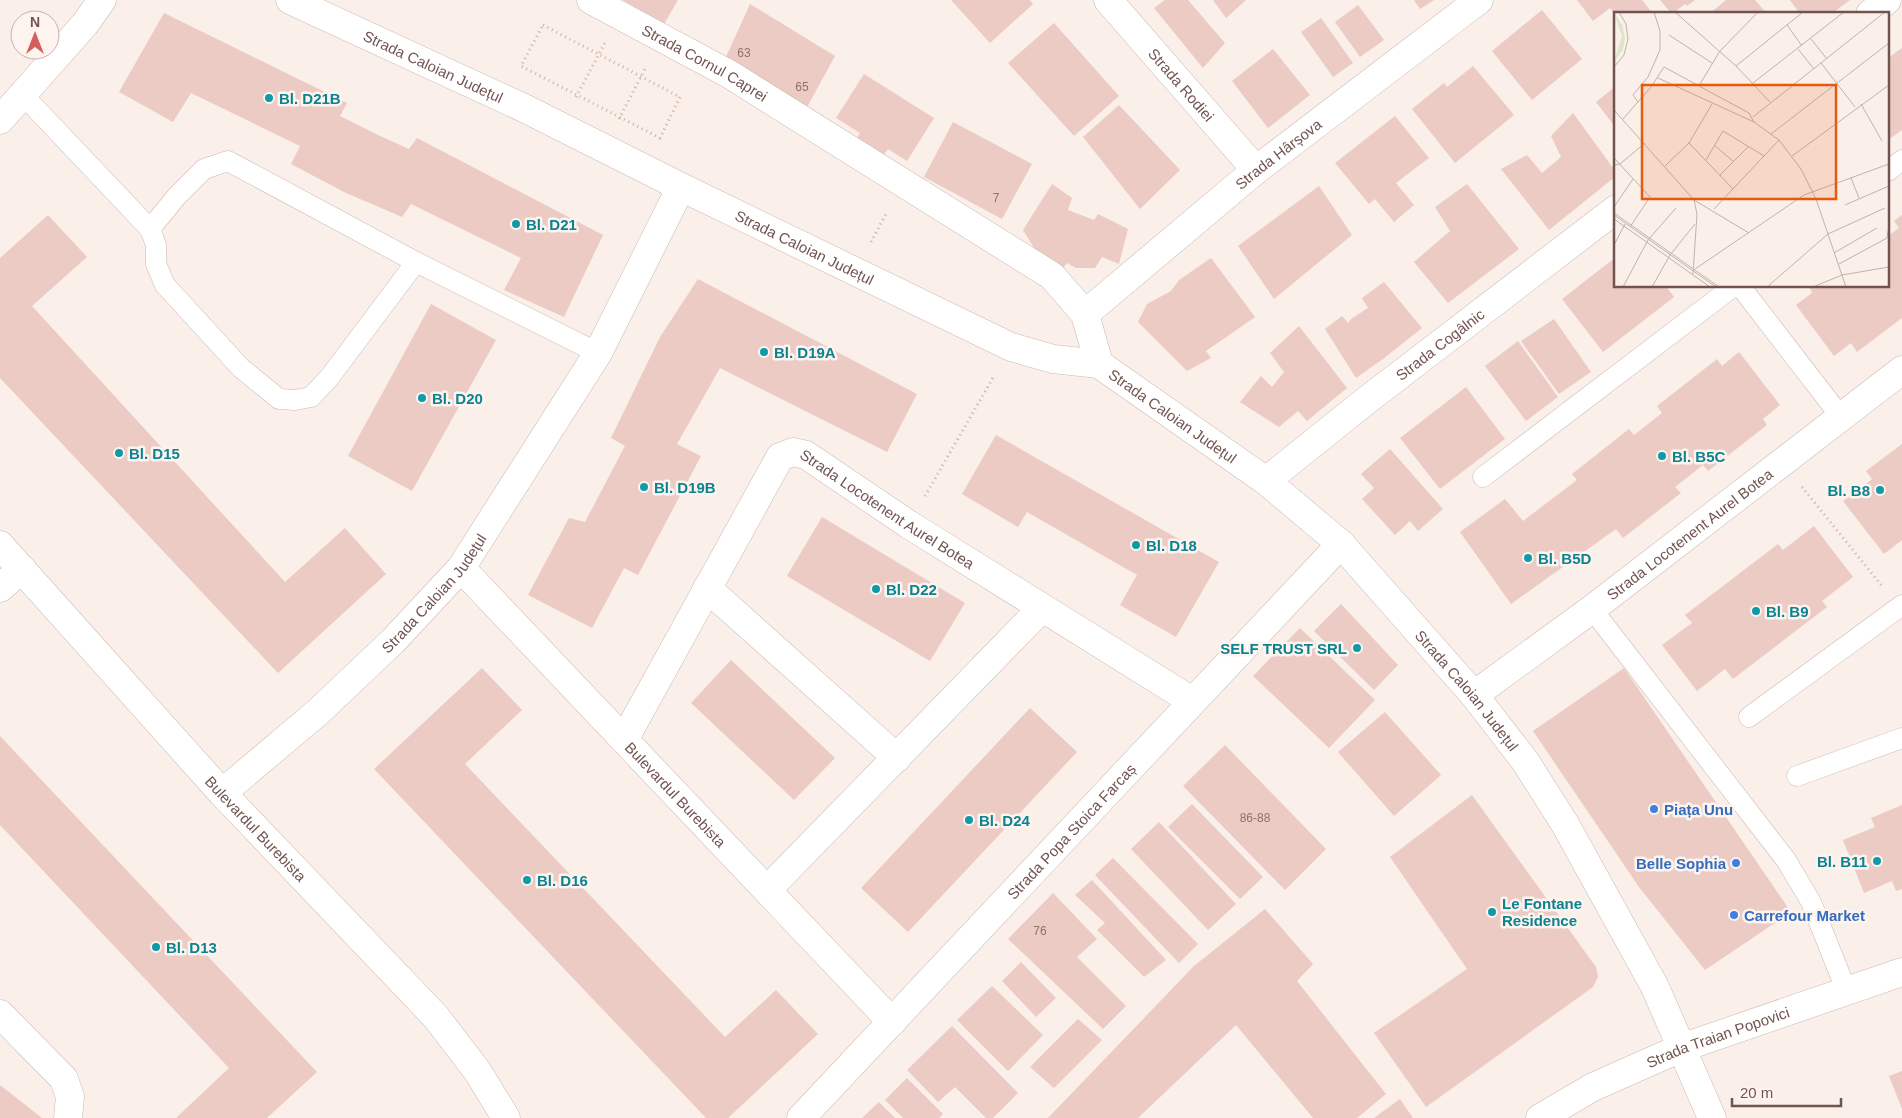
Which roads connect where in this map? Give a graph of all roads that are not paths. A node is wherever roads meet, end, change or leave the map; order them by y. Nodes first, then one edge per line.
1 (102, 0) edge
2 (290, 0) edge
3 (592, 0) edge
4 (1108, 0) edge
5 (1478, 0) edge
6 (1888, 0) edge
7 (1873, 12) edge
8 (23, 95) junction
9 (0, 120) edge
10 (816, 128) joint
11 (1902, 160) edge
12 (1890, 169) edge
13 (1256, 170) junction
14 (681, 187) junction
15 (1614, 211) edge
16 (150, 229) junction
17 (416, 262) junction
18 (1731, 288) edge
19 (1742, 288) edge
20 (1085, 314) junction
21 (598, 353) junction
22 (1099, 364) junction
23 (1902, 370) edge
24 (1842, 417) junction
25 (1483, 478) dead end
26 (1266, 481) junction
27 (1341, 544) junction
28 (0, 545) edge
29 (462, 568) junction
30 (22, 569) junction
31 (0, 588) edge
32 (707, 588) junction
33 (1901, 606) edge
34 (1042, 608) junction
35 (1592, 609) junction
36 (1474, 695) junction
37 (1192, 701) junction
38 (1749, 717) dead end
39 (1902, 738) edge
40 (624, 740) junction
41 (897, 758) junction
42 (1798, 776) dead end
43 (222, 793) junction
44 (767, 890) junction
45 (1902, 972) edge
46 (1848, 992) junction
47 (0, 1014) edge
48 (892, 1022) junction
49 (1681, 1048) junction
50 (69, 1108) edge
51 (506, 1118) edge
52 (801, 1118) edge
53 (1540, 1118) edge
54 (1712, 1118) edge

1 - 8 street
2 - 14 street, Strada Caloian Județul
3 - 10 street, Strada Cornul Caprei
4 - 13 street, Strada Rodiei
5 - 13 street, Strada Hârșova
6 - 7 street
8 - 9 street
8 - 16 lane
10 - 20 street, Strada Caloian Județul
11 - 12 lane
13 - 20 street, Strada Hârșova
14 - 21 street, Strada Caloian Județul
14 - 22 street, Strada Caloian Județul
15 - 26 street, Strada Cogâlnic
16 - 17 lane
16 - 17 lane
17 - 21 lane
18 - 25 lane
19 - 24 lane
20 - 22 street, Strada Caloian Județul
21 - 29 street, Strada Caloian Județul
22 - 26 street, Strada Caloian Județul
23 - 24 street, Strada Locotenent Aurel Botea
24 - 35 street, Strada Locotenent Aurel Botea
26 - 27 street, Strada Caloian Județul
27 - 36 street, Strada Caloian Județul
27 - 37 street, Strada Popa Stoica Farcaș
28 - 30 street, Bulevardul Burebista
29 - 40 street, Bulevardul Burebista
29 - 43 street, Strada Caloian Județul
30 - 31 street
30 - 43 street, Bulevardul Burebista
32 - 34 street, Strada Locotenent Aurel Botea
32 - 40 street, Strada Locotenent Aurel Botea
32 - 41 street
33 - 38 lane
34 - 37 street, Strada Locotenent Aurel Botea
34 - 41 street
35 - 36 street, Strada Locotenent Aurel Botea
35 - 46 lane
36 - 49 street, Strada Caloian Județul
37 - 48 street, Strada Popa Stoica Farcaș
39 - 42 lane
40 - 44 street, Bulevardul Burebista
41 - 44 street
43 - 51 street, Bulevardul Burebista
44 - 48 street, Bulevardul Burebista
45 - 46 street, Strada Traian Popovici
46 - 49 street, Strada Traian Popovici
47 - 50 street
48 - 52 street, Strada Popa Stoica Farcaș
49 - 53 street, Strada Traian Popovici
49 - 54 street, Strada Caloian Județul

